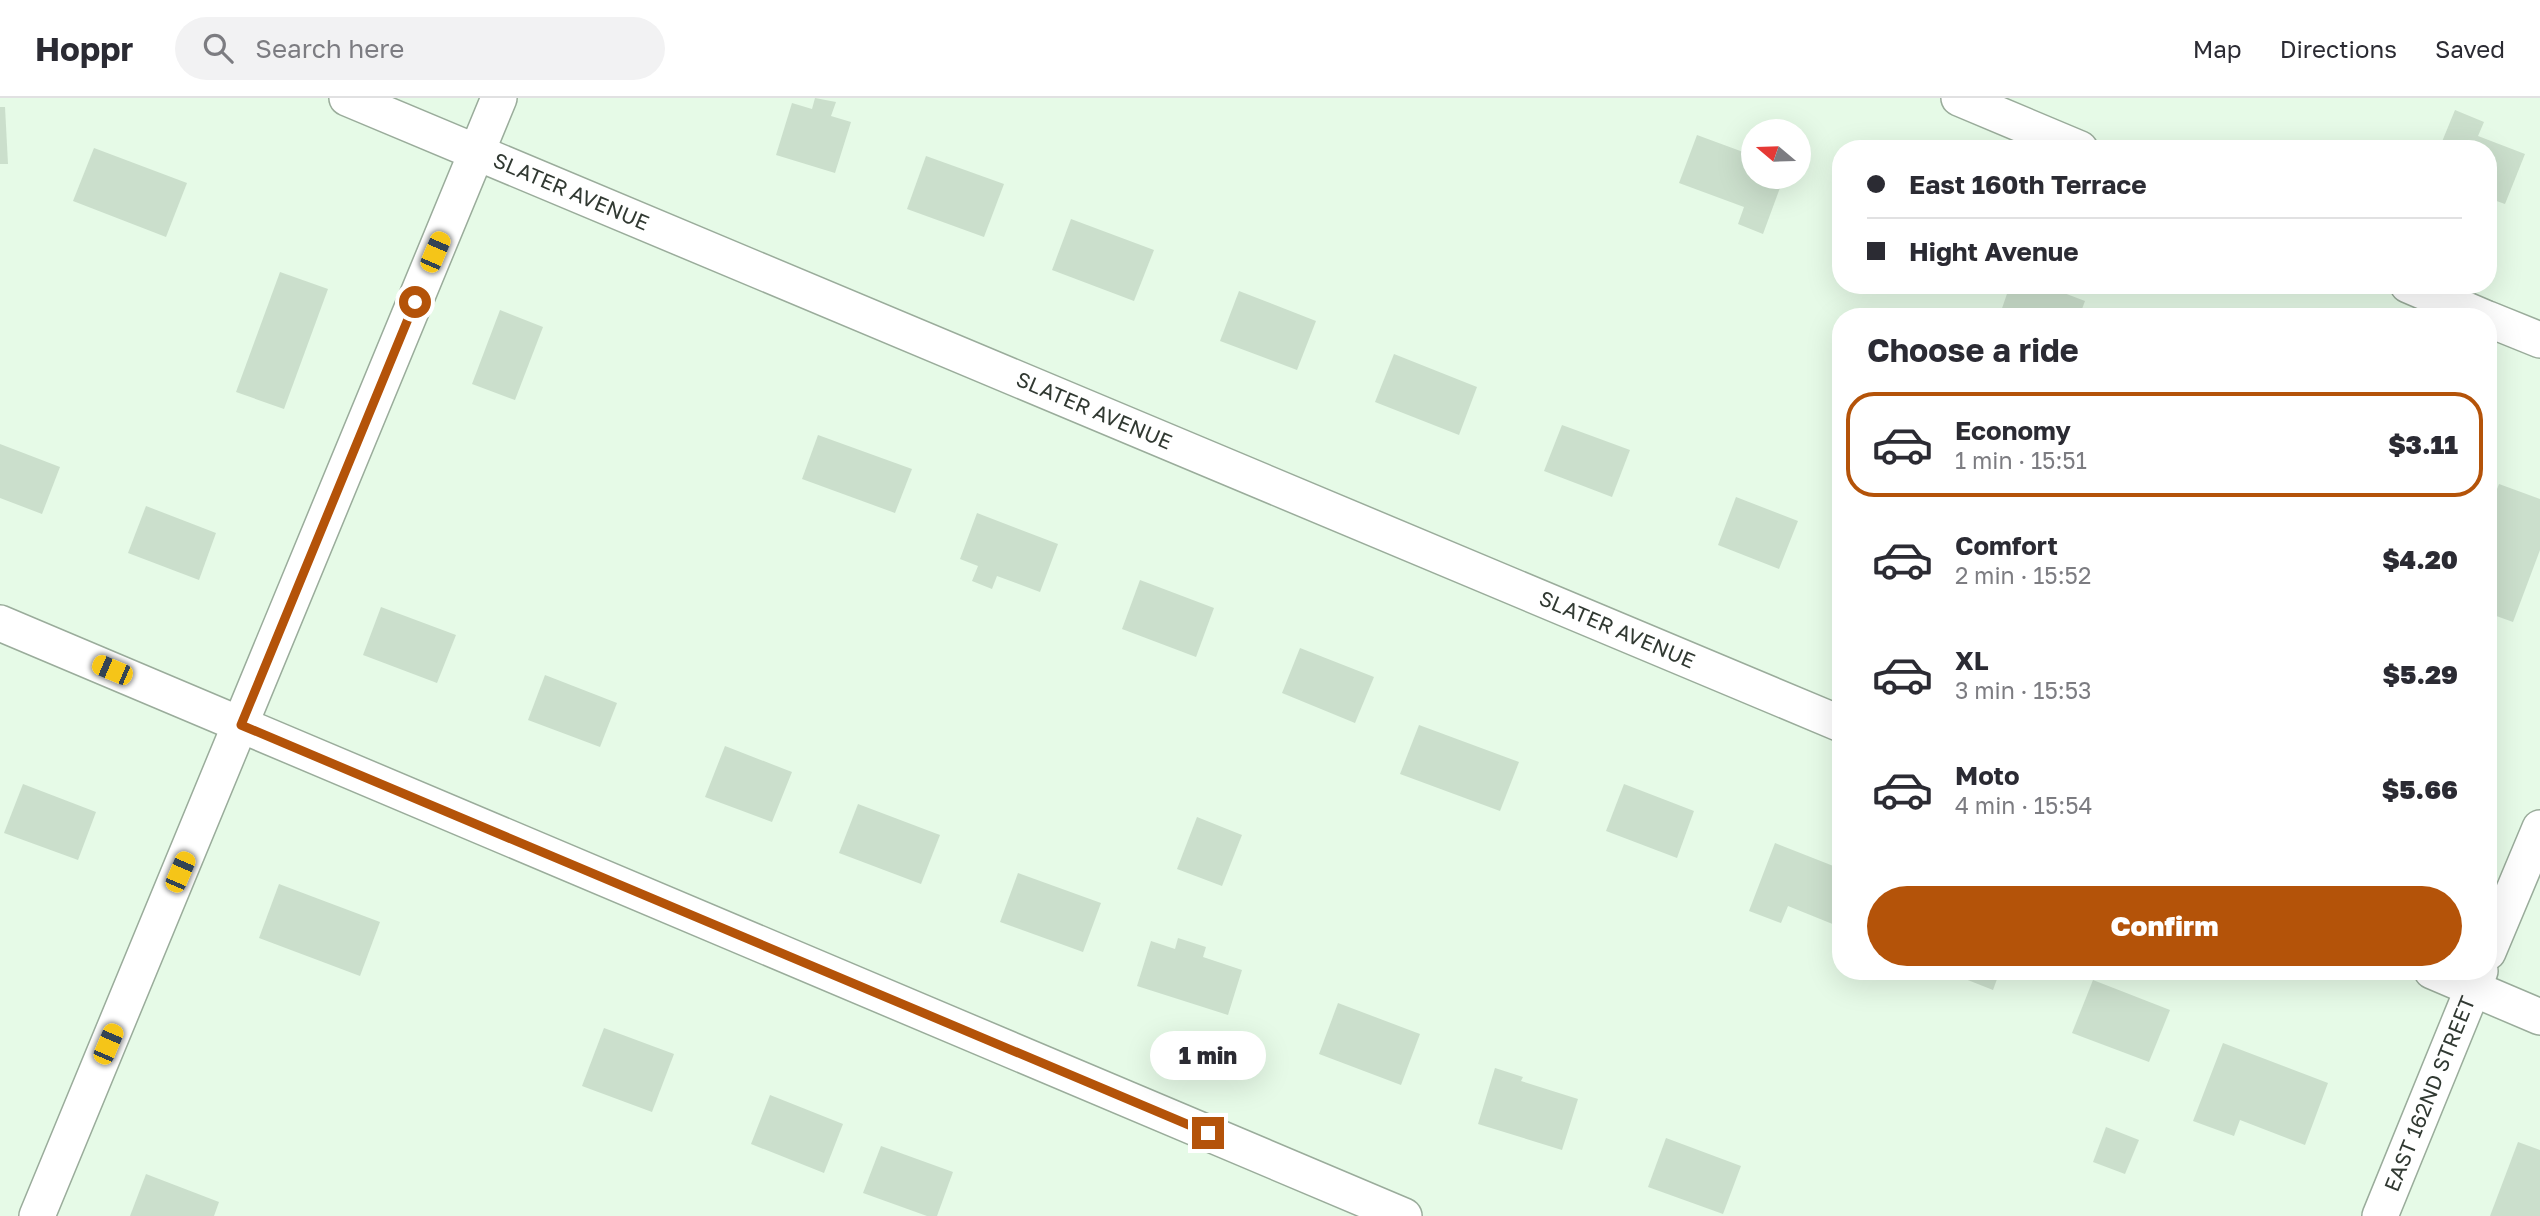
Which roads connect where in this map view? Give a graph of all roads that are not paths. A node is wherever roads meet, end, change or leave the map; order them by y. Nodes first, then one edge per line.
1 (347, 98) edge
2 (499, 98) edge
3 (1959, 98) edge
4 (2059, 140) edge
5 (476, 153) junction
6 (2429, 294) edge
7 (2462, 308) edge
8 (2497, 323) edge
9 (2540, 340) edge
10 (0, 623) edge
11 (1832, 720) edge
12 (241, 725) junction
13 (2540, 828) edge
14 (2497, 931) edge
15 (2477, 980) edge
16 (2540, 1017) edge
17 (37, 1216) edge
18 (1404, 1216) edge
19 (2380, 1216) edge

1 - 5 street, SLATER AVENUE
2 - 5 street
3 - 4 street
5 - 11 street, SLATER AVENUE
5 - 12 street
6 - 7 street
8 - 9 street
10 - 12 street
12 - 17 street
12 - 18 street
13 - 14 street
15 - 16 street
15 - 19 street, EAST 162ND STREET

